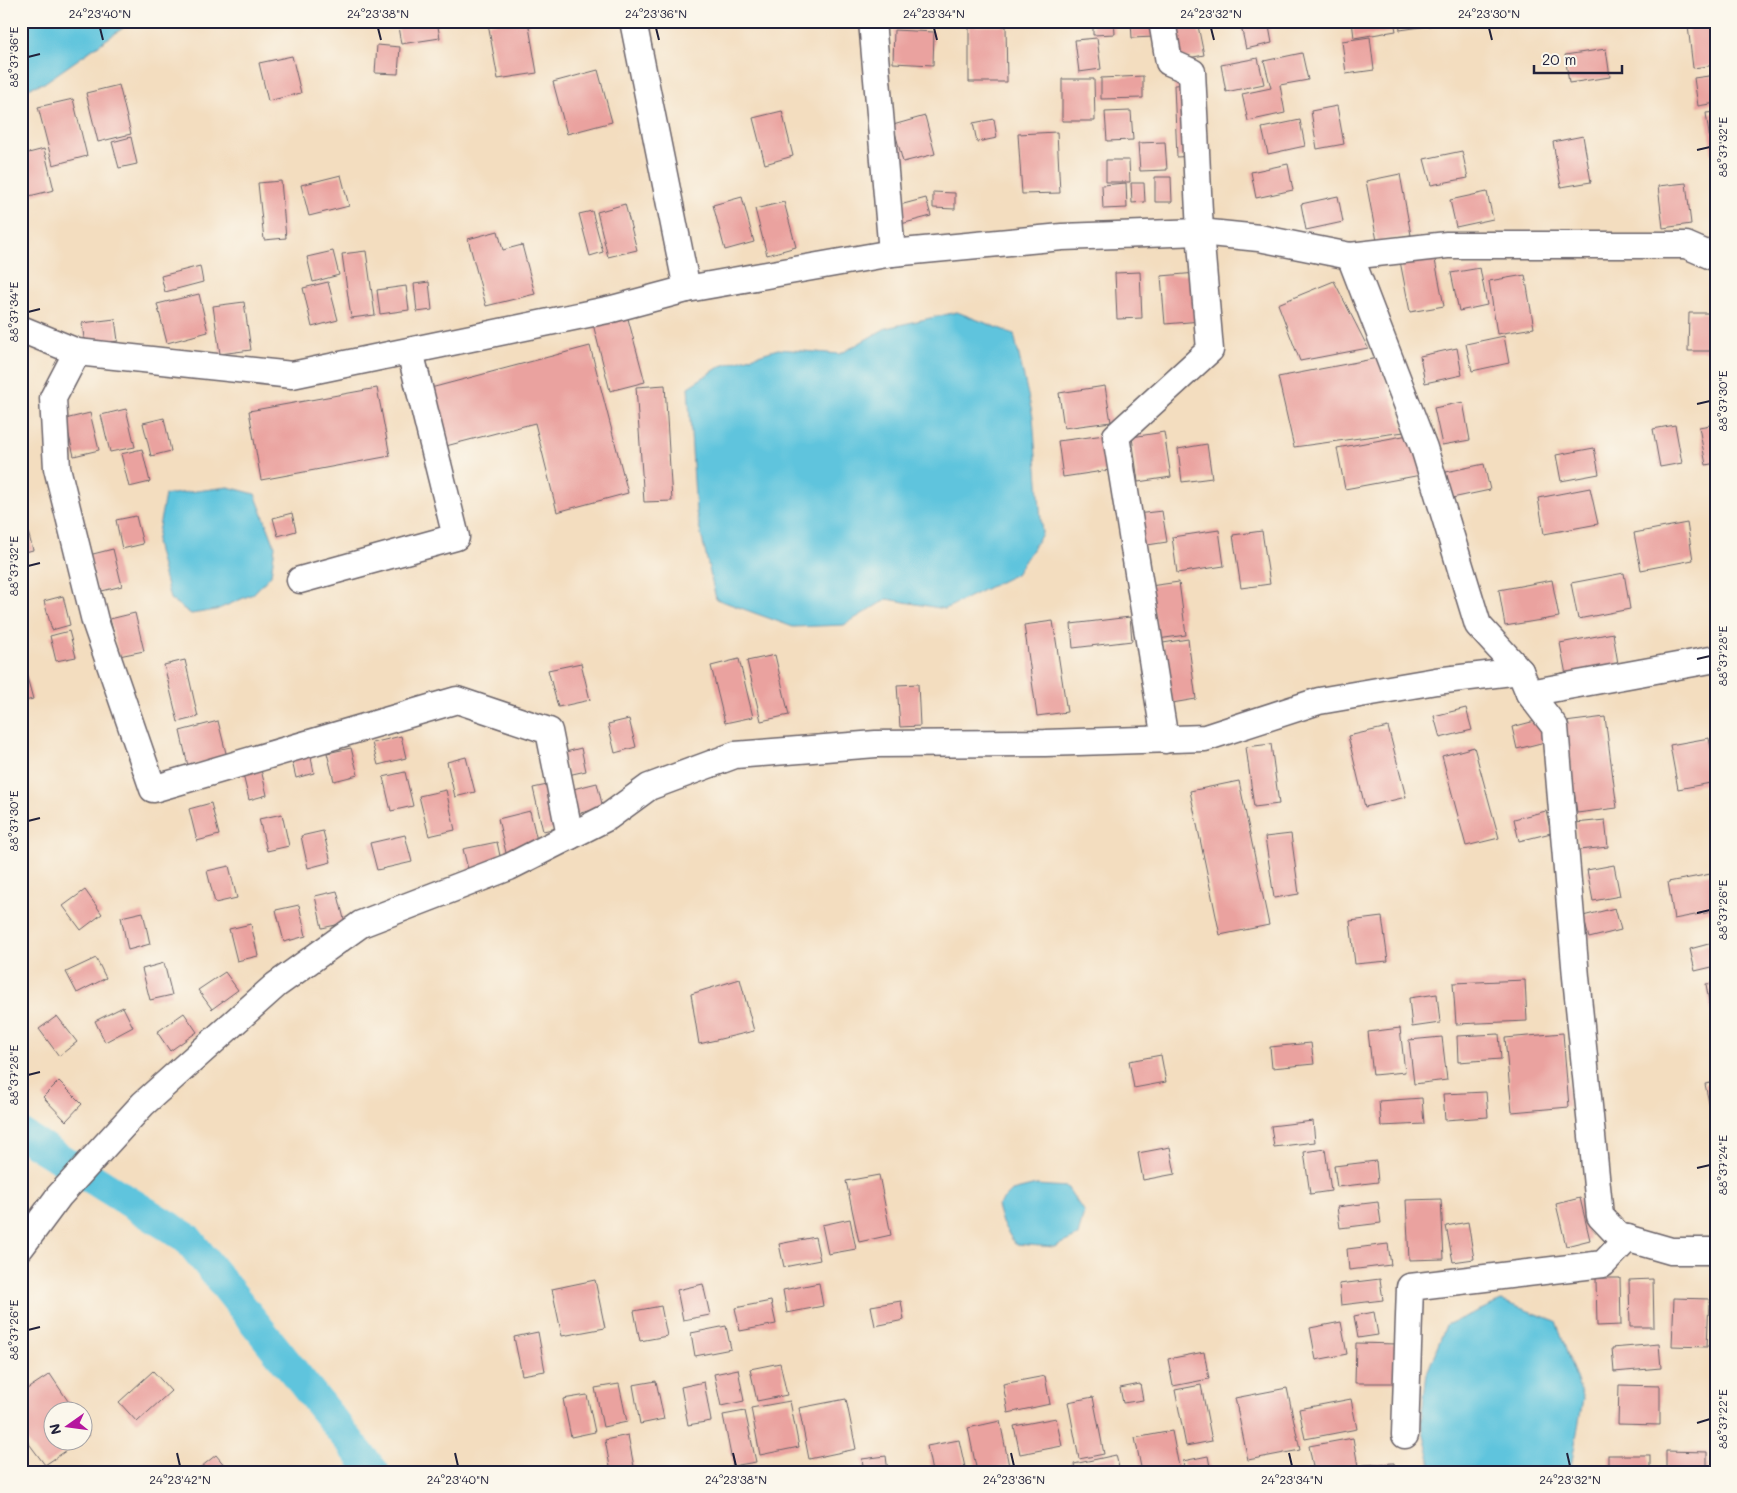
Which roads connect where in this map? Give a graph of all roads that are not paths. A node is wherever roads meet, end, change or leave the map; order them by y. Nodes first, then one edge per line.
1 (632, 21) edge
2 (872, 21) edge
3 (1162, 21) edge
4 (1200, 232) junction
5 (892, 253) junction
6 (1350, 256) junction
7 (1716, 258) edge
8 (687, 289) junction
9 (21, 329) edge
10 (410, 351) junction
11 (77, 352) junction
12 (300, 580) dead end
13 (1716, 660) edge
14 (1524, 682) junction
15 (1165, 740) junction
16 (570, 836) junction
17 (1628, 1238) junction
18 (21, 1247) edge
19 (1716, 1251) edge
20 (1406, 1435) dead end

1 - 8 street
2 - 5 street
3 - 4 street
4 - 5 street
4 - 6 street
4 - 15 street
5 - 8 street
6 - 7 street
6 - 14 street
8 - 10 street
9 - 11 street
10 - 11 street
10 - 12 street
11 - 16 street
13 - 14 street
14 - 15 street
14 - 17 street
15 - 16 street
16 - 18 street
17 - 19 street
17 - 20 street

